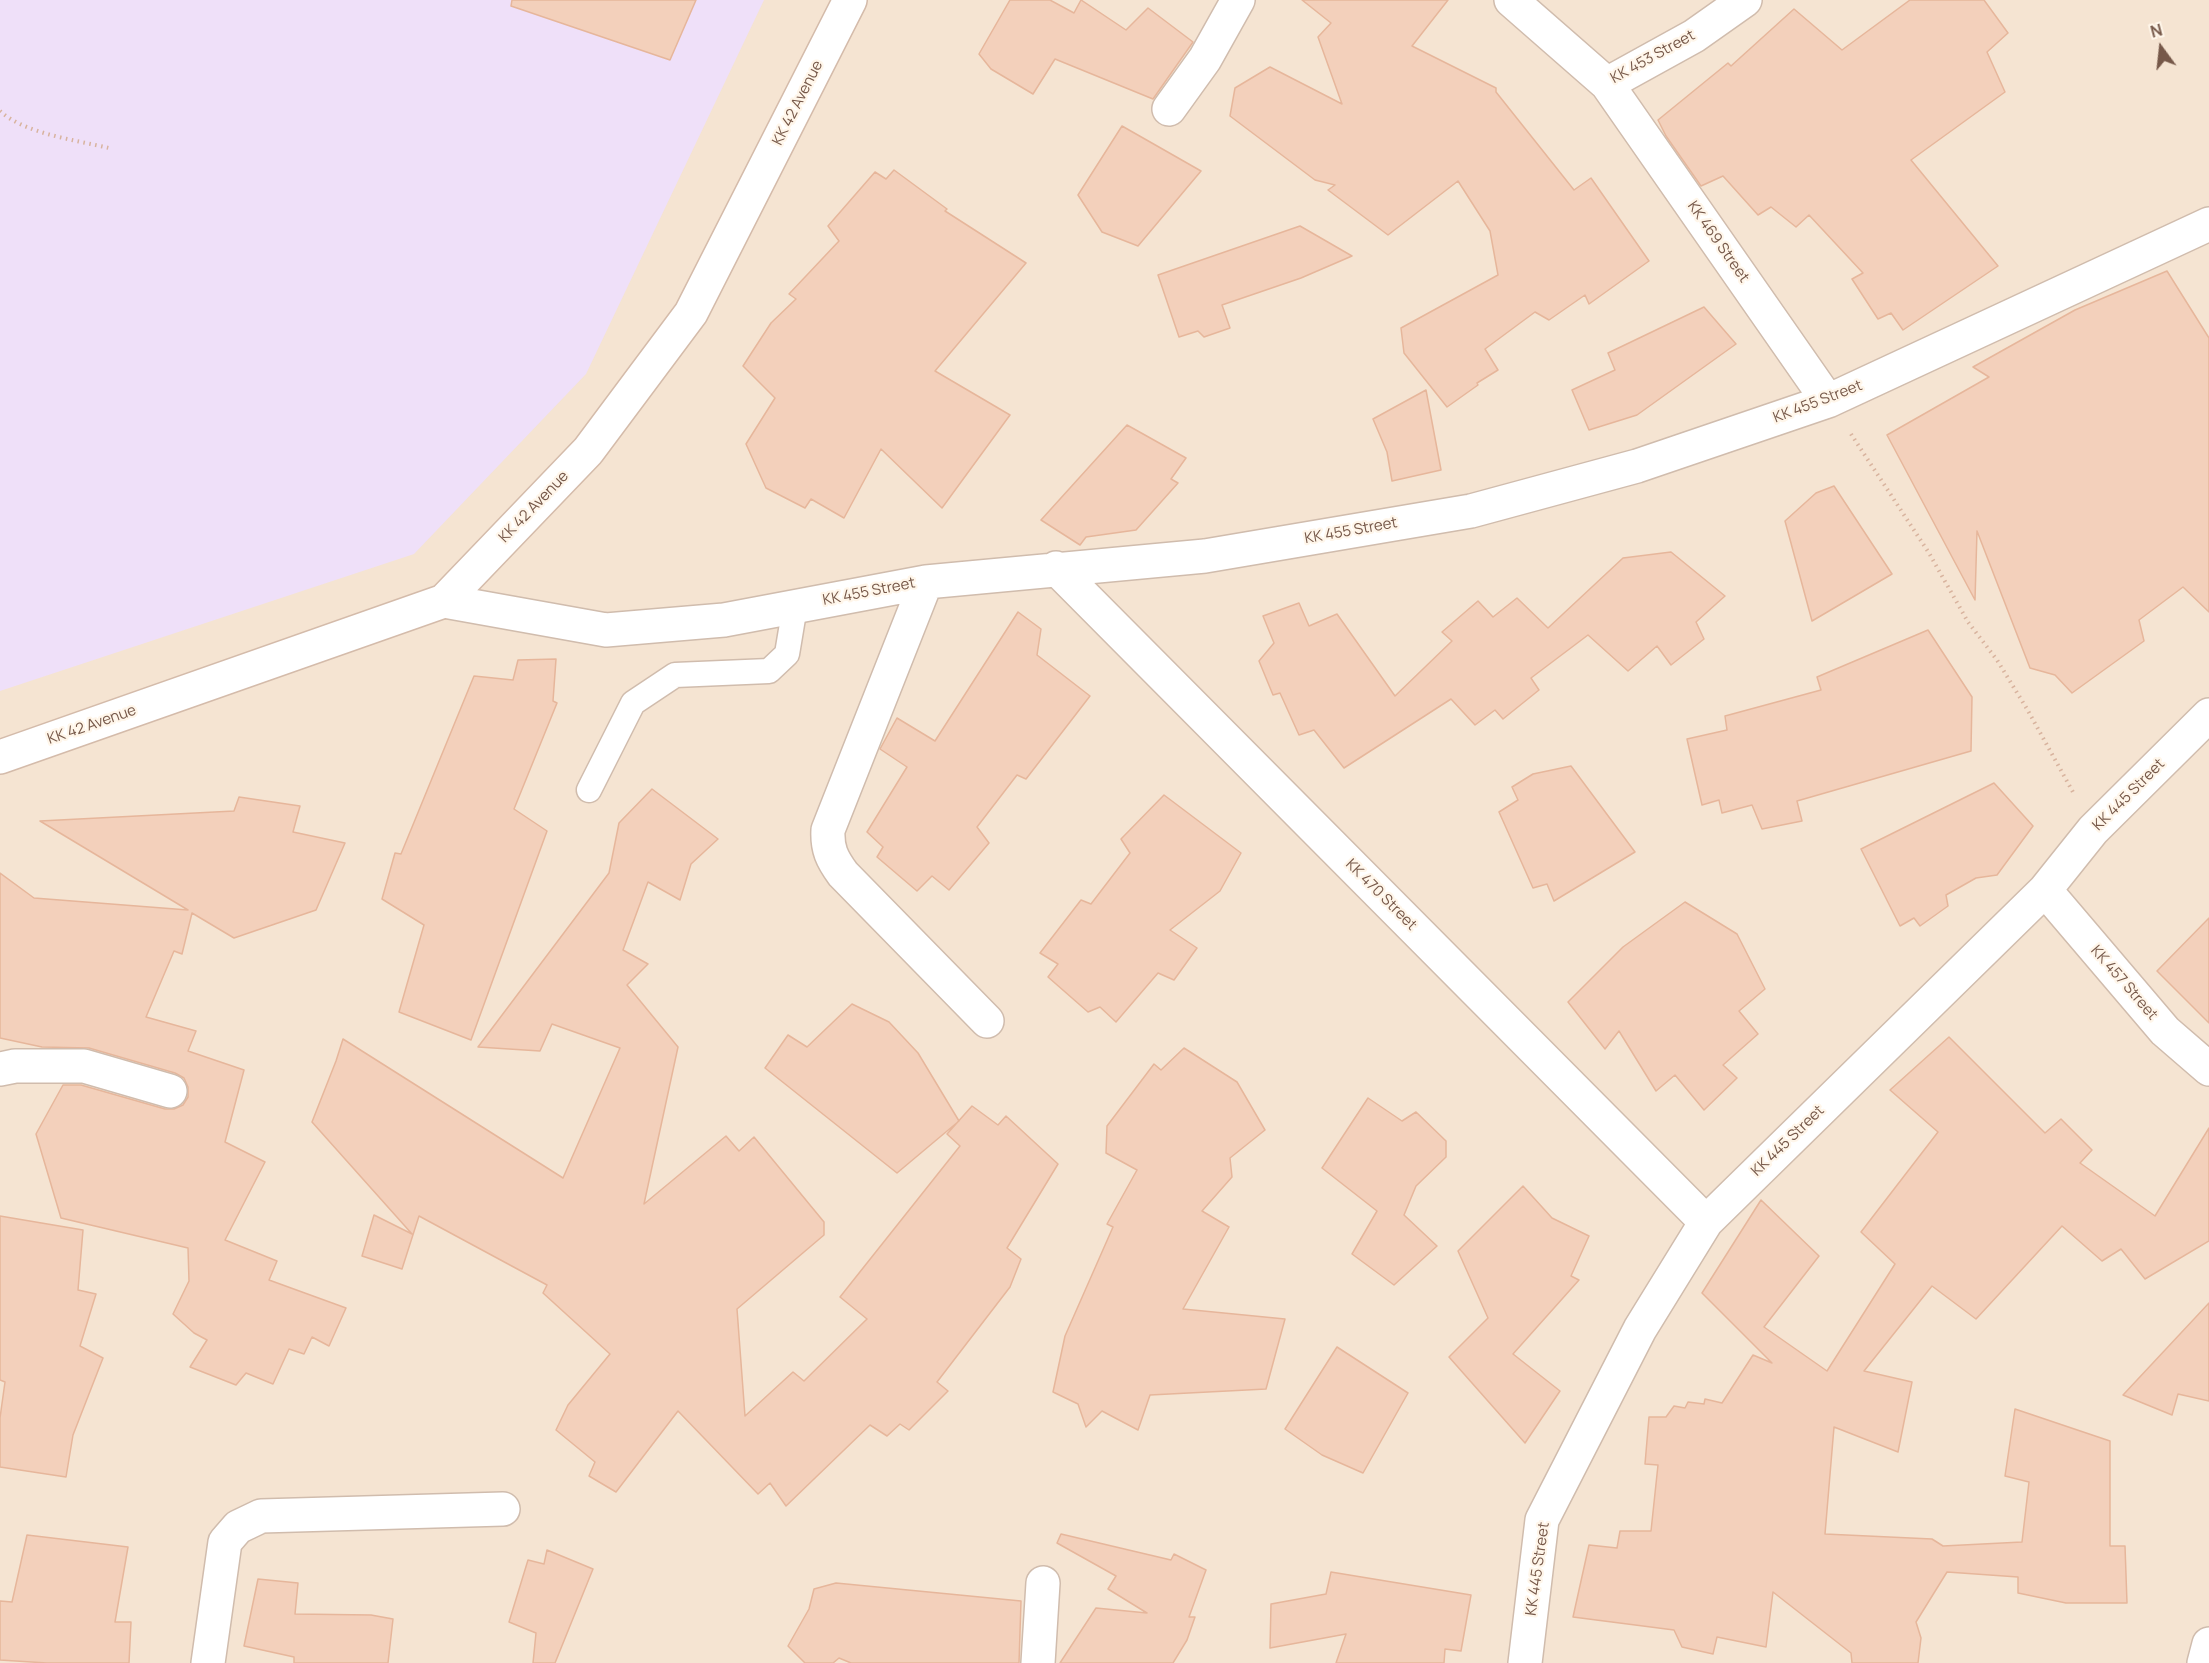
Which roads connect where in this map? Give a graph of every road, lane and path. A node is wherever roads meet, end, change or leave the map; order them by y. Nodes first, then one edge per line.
1 (850, 0) edge
2 (1238, 0) edge
3 (1511, 0) edge
4 (1744, 0) edge
5 (1608, 84) junction
6 (1169, 109) dead end
7 (0, 111) edge
8 (109, 148) dead end
9 (2209, 224) edge
10 (1828, 401) junction
11 (1056, 568) junction
12 (926, 582) junction
13 (444, 602) junction
14 (795, 606) junction
15 (2209, 715) edge
16 (0, 757) edge
17 (589, 790) dead end
18 (2093, 830) junction
19 (2044, 890) junction
20 (987, 1021) dead end
21 (0, 1069) edge
22 (2209, 1069) edge
23 (170, 1091) dead end
24 (1706, 1222) junction
25 (503, 1509) dead end
26 (1044, 1583) dead end
27 (2209, 1644) edge
28 (208, 1663) edge
29 (1038, 1663) edge
30 (1525, 1663) edge
31 (2204, 1663) edge

1 - 13 street, KK 42 Avenue
2 - 6 street
3 - 5 street, KK 453 Street
4 - 5 street, KK 453 Street
5 - 10 street, KK 469 Street
7 - 8 path
9 - 10 street, KK 455 Street
10 - 11 street, KK 455 Street
10 - 18 path
11 - 12 street, KK 455 Street
11 - 24 street, KK 470 Street
12 - 14 street, KK 455 Street
12 - 20 street
13 - 14 street, KK 455 Street
13 - 16 street, KK 42 Avenue
14 - 17 lane
15 - 18 street, KK 445 Street
18 - 19 street, KK 445 Street
19 - 22 street, KK 457 Street
19 - 24 street, KK 445 Street
21 - 23 street
24 - 30 street, KK 445 Street
25 - 28 street
26 - 29 street
27 - 31 street

